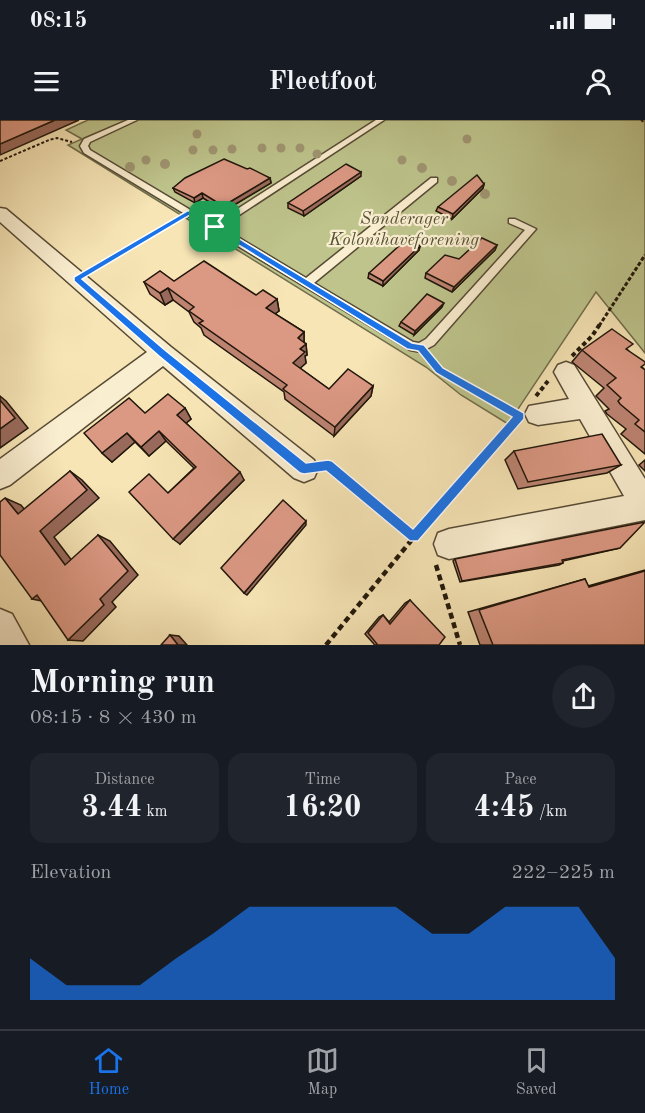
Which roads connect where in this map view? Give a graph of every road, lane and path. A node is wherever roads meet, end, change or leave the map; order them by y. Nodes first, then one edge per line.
1 (134, 120) edge
2 (381, 120) edge
3 (641, 120) edge
4 (645, 123) edge
5 (85, 143) junction
6 (0, 161) edge
7 (434, 180) dead end
8 (190, 212) junction
9 (0, 213) edge
10 (512, 221) dead end
11 (215, 227) junction
12 (645, 255) edge
13 (76, 279) junction
14 (307, 283) junction
15 (421, 348) junction
16 (163, 353) junction
17 (562, 369) junction
18 (587, 407) junction
19 (529, 409) junction
20 (304, 469) joint
21 (0, 476) edge
22 (645, 506) edge
23 (421, 529) junction
24 (414, 537) junction
25 (437, 546) junction
26 (0, 626) edge
27 (12, 645) edge
28 (326, 645) edge
29 (460, 645) edge

1 - 5 lane
2 - 11 lane
3 - 4 path
5 - 6 path
5 - 8 lane
7 - 14 lane
8 - 11 lane
8 - 13 path
9 - 13 street
10 - 15 lane
11 - 14 lane
12 - 17 path
13 - 16 street
14 - 15 lane
15 - 19 path
16 - 20 street
16 - 21 street
17 - 18 street
17 - 19 path
18 - 19 street
18 - 22 street
19 - 23 path
20 - 24 path
22 - 25 street
23 - 24 path
23 - 25 path
24 - 28 path
25 - 29 path
26 - 27 street

